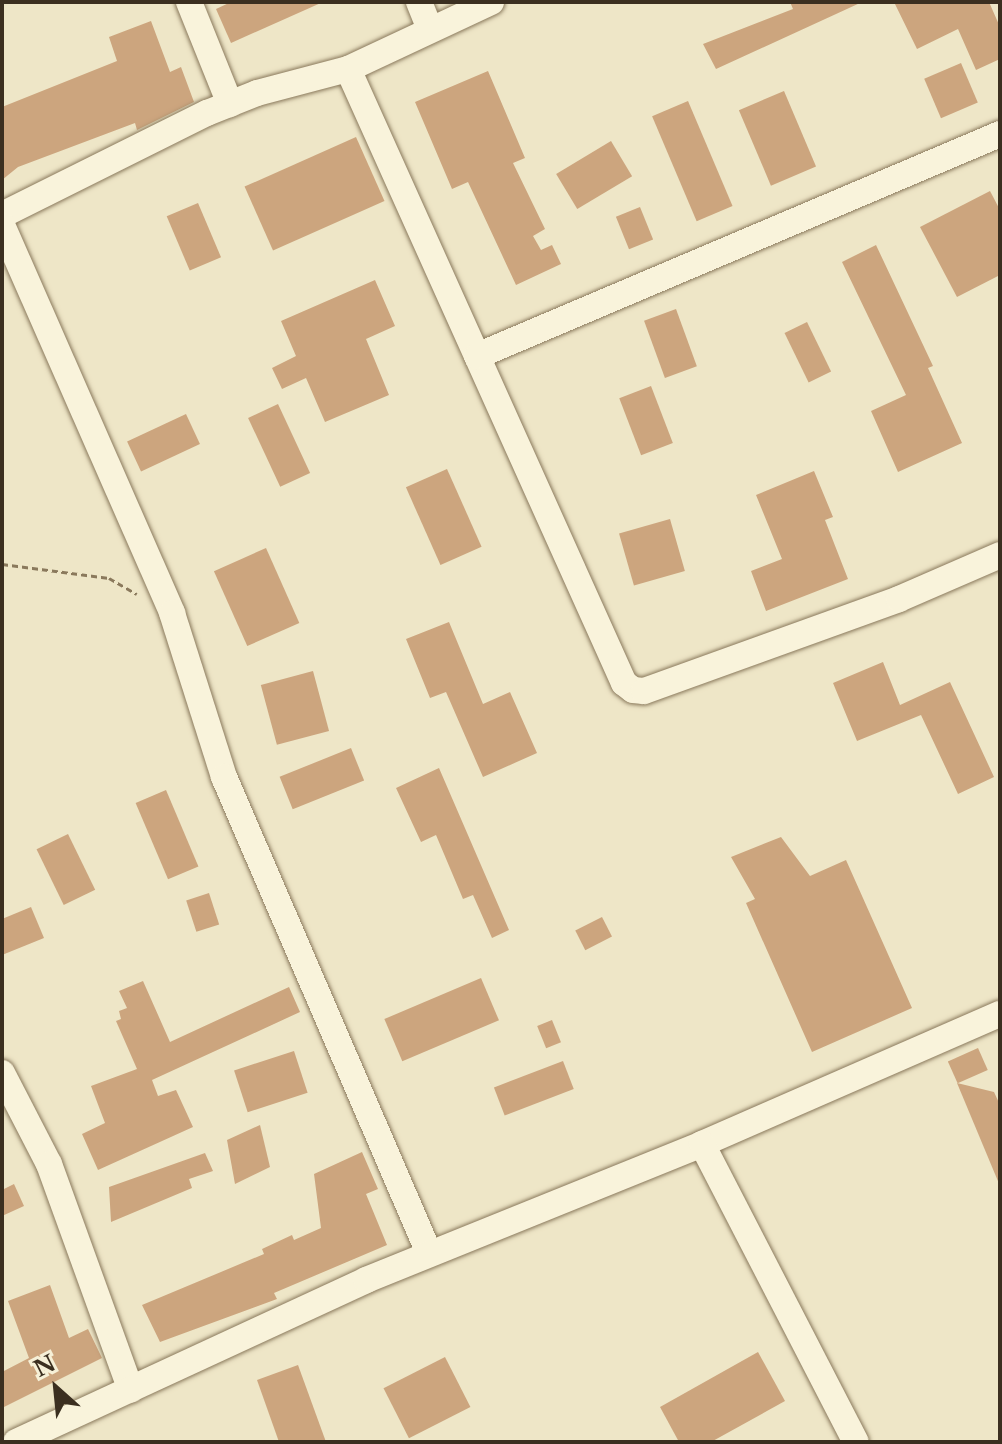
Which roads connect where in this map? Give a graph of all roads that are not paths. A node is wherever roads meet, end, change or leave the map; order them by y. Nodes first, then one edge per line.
1 (189, 2) edge
2 (419, 2) edge
3 (491, 2) edge
4 (429, 27) junction
5 (348, 69) junction
6 (230, 104) junction
7 (1000, 134) edge
8 (2, 215) edge
9 (2, 225) edge
10 (477, 356) junction
11 (997, 565) edge
12 (1000, 1014) edge
13 (2, 1073) edge
14 (702, 1144) junction
15 (429, 1253) junction
16 (131, 1390) junction
17 (16, 1442) edge
18 (856, 1442) edge

1 - 6 street
2 - 4 street
3 - 4 street
4 - 5 street
5 - 6 street
5 - 10 street
6 - 8 street
7 - 10 street
9 - 15 street
10 - 11 street
12 - 14 street
13 - 16 street
14 - 15 street
14 - 18 street
15 - 16 street
16 - 17 street

